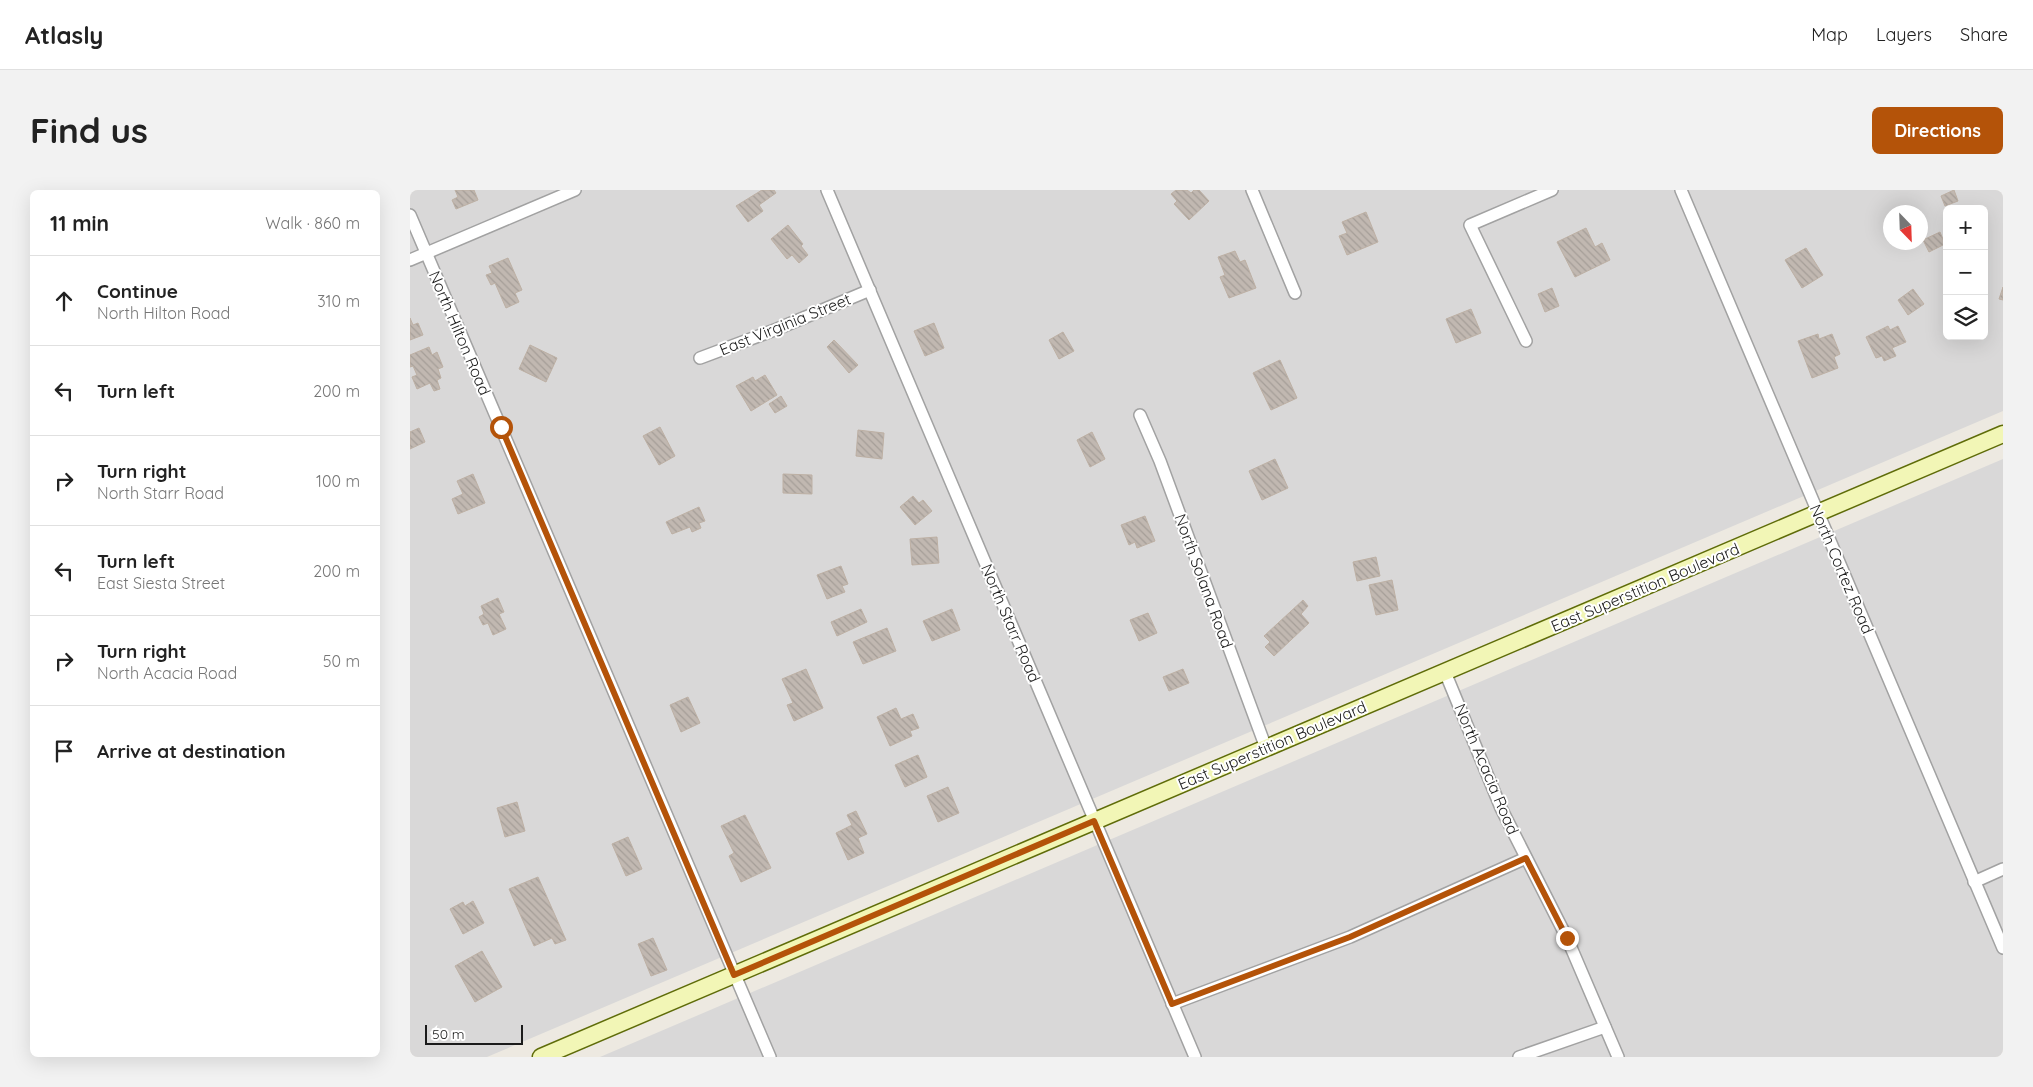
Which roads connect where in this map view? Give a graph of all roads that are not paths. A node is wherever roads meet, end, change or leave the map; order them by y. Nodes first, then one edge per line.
1 (575, 190) edge
2 (827, 190) edge
3 (1252, 190) edge
4 (1552, 190) edge
5 (1681, 190) edge
6 (410, 215) edge
7 (426, 254) junction
8 (410, 260) edge
9 (870, 290) junction
10 (1295, 293) dead end
11 (1526, 341) dead end
12 (700, 358) dead end
13 (1140, 415) dead end
14 (2003, 434) edge
15 (1818, 513) junction
16 (1445, 672) junction
17 (1266, 748) junction
18 (1094, 821) junction
19 (1526, 858) junction
20 (2003, 869) edge
21 (1974, 882) junction
22 (2003, 948) edge
23 (734, 975) junction
24 (1172, 1004) junction
25 (1605, 1027) junction
26 (541, 1057) edge
27 (770, 1057) edge
28 (1194, 1057) edge
29 (1519, 1057) edge
30 (1618, 1057) edge

1 - 7 street
2 - 9 street, North Starr Road
3 - 10 street
4 - 11 street
5 - 15 street, North Cortez Road
6 - 7 street, North Hilton Road
7 - 8 street
7 - 23 street, North Hilton Road
9 - 12 street, East Virginia Street
9 - 18 street, North Starr Road
13 - 17 street, North Solana Road
14 - 15 main road, East Superstition Boulevard
15 - 16 main road, East Superstition Boulevard
15 - 21 street, North Cortez Road
16 - 17 main road, East Superstition Boulevard
16 - 19 street, North Acacia Road
17 - 18 main road, East Superstition Boulevard
18 - 23 main road, East Superstition Boulevard
18 - 24 street, North Starr Road
19 - 24 street
19 - 25 street, North Acacia Road
20 - 21 street
21 - 22 street, North Cortez Road
23 - 26 main road, East Superstition Boulevard
23 - 27 street, North Hilton Road
24 - 28 street, North Starr Road
25 - 29 street
25 - 30 street, North Acacia Road

